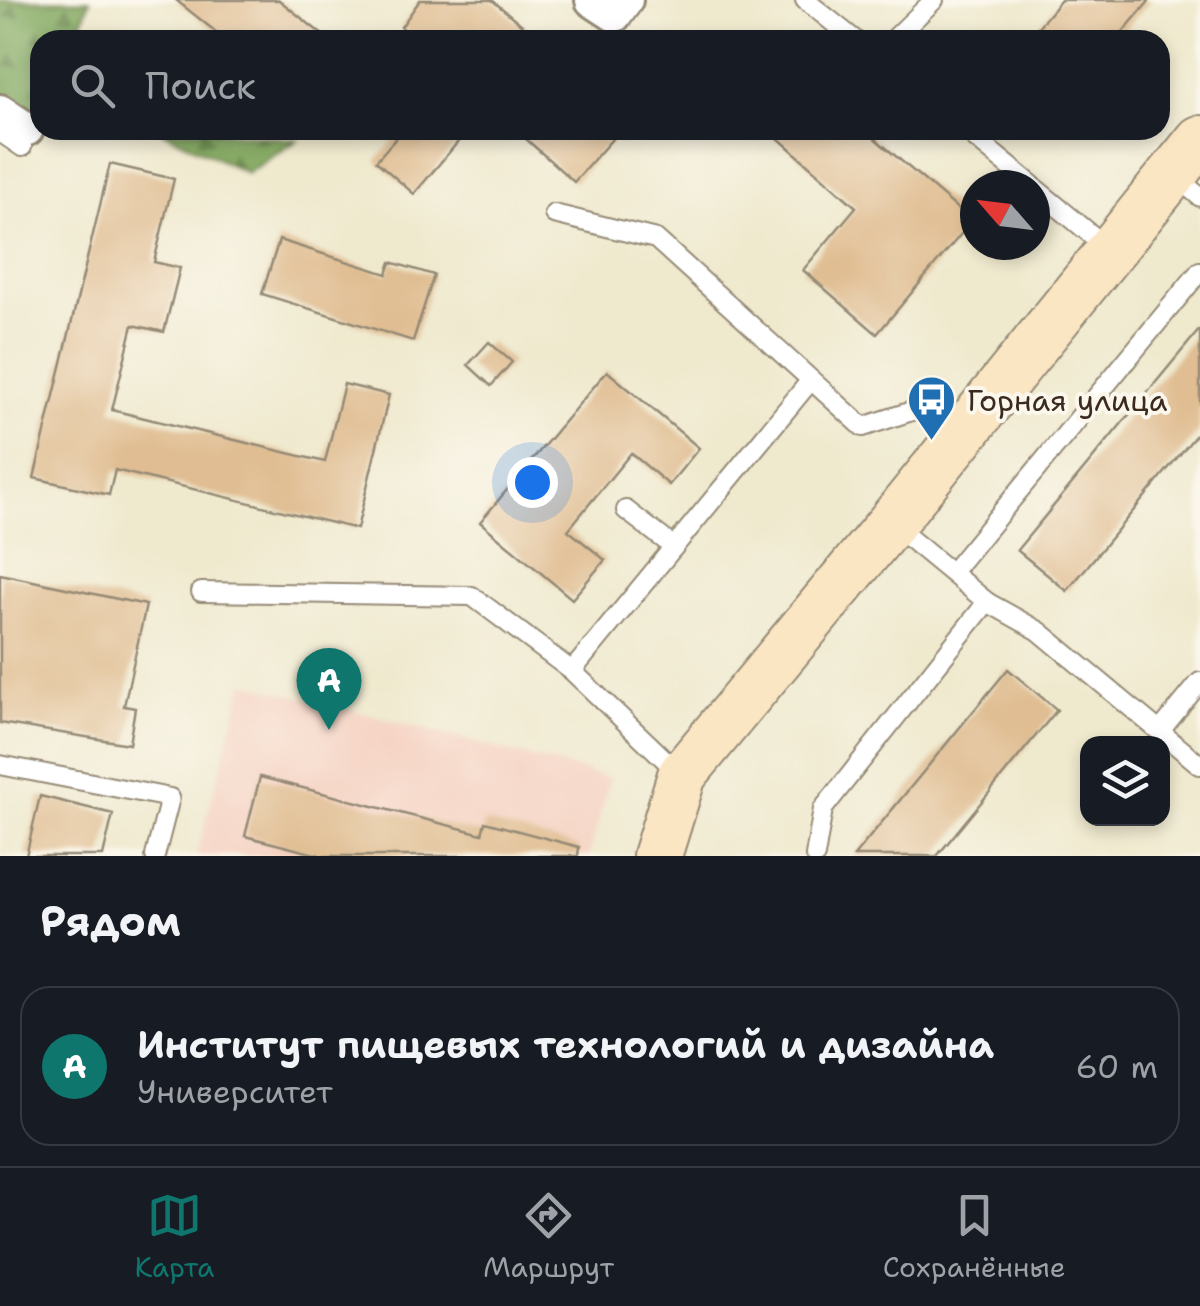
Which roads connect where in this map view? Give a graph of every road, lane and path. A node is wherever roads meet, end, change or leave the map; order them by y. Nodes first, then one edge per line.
1 (592, 0) edge
2 (626, 0) edge
3 (805, 0) edge
4 (934, 0) edge
5 (842, 30) edge
6 (903, 30) edge
7 (977, 140) edge
8 (1014, 170) edge
9 (1191, 170) edge
10 (1050, 199) edge
11 (554, 214) dead end
12 (1111, 250) junction
13 (1200, 271) edge
14 (811, 380) junction
15 (959, 438) junction
16 (626, 510) dead end
17 (891, 523) junction
18 (674, 547) junction
19 (952, 572) junction
20 (201, 592) dead end
21 (987, 602) junction
22 (572, 671) junction
23 (1200, 682) edge
24 (1160, 731) junction
25 (0, 765) edge
26 (1200, 765) edge
27 (682, 776) junction
28 (155, 856) edge
29 (657, 856) edge
30 (815, 856) edge

1 - 2 street
3 - 5 lane
4 - 6 lane
7 - 8 lane
9 - 12 main road
10 - 12 lane
11 - 14 lane
12 - 15 main road
13 - 19 lane
14 - 15 lane
14 - 18 lane
15 - 17 main road
16 - 18 lane
17 - 19 lane
17 - 27 main road
18 - 22 lane
19 - 21 lane
20 - 22 lane
21 - 24 lane
21 - 30 lane
22 - 27 lane
23 - 24 lane
24 - 26 lane
25 - 28 lane
27 - 29 main road

